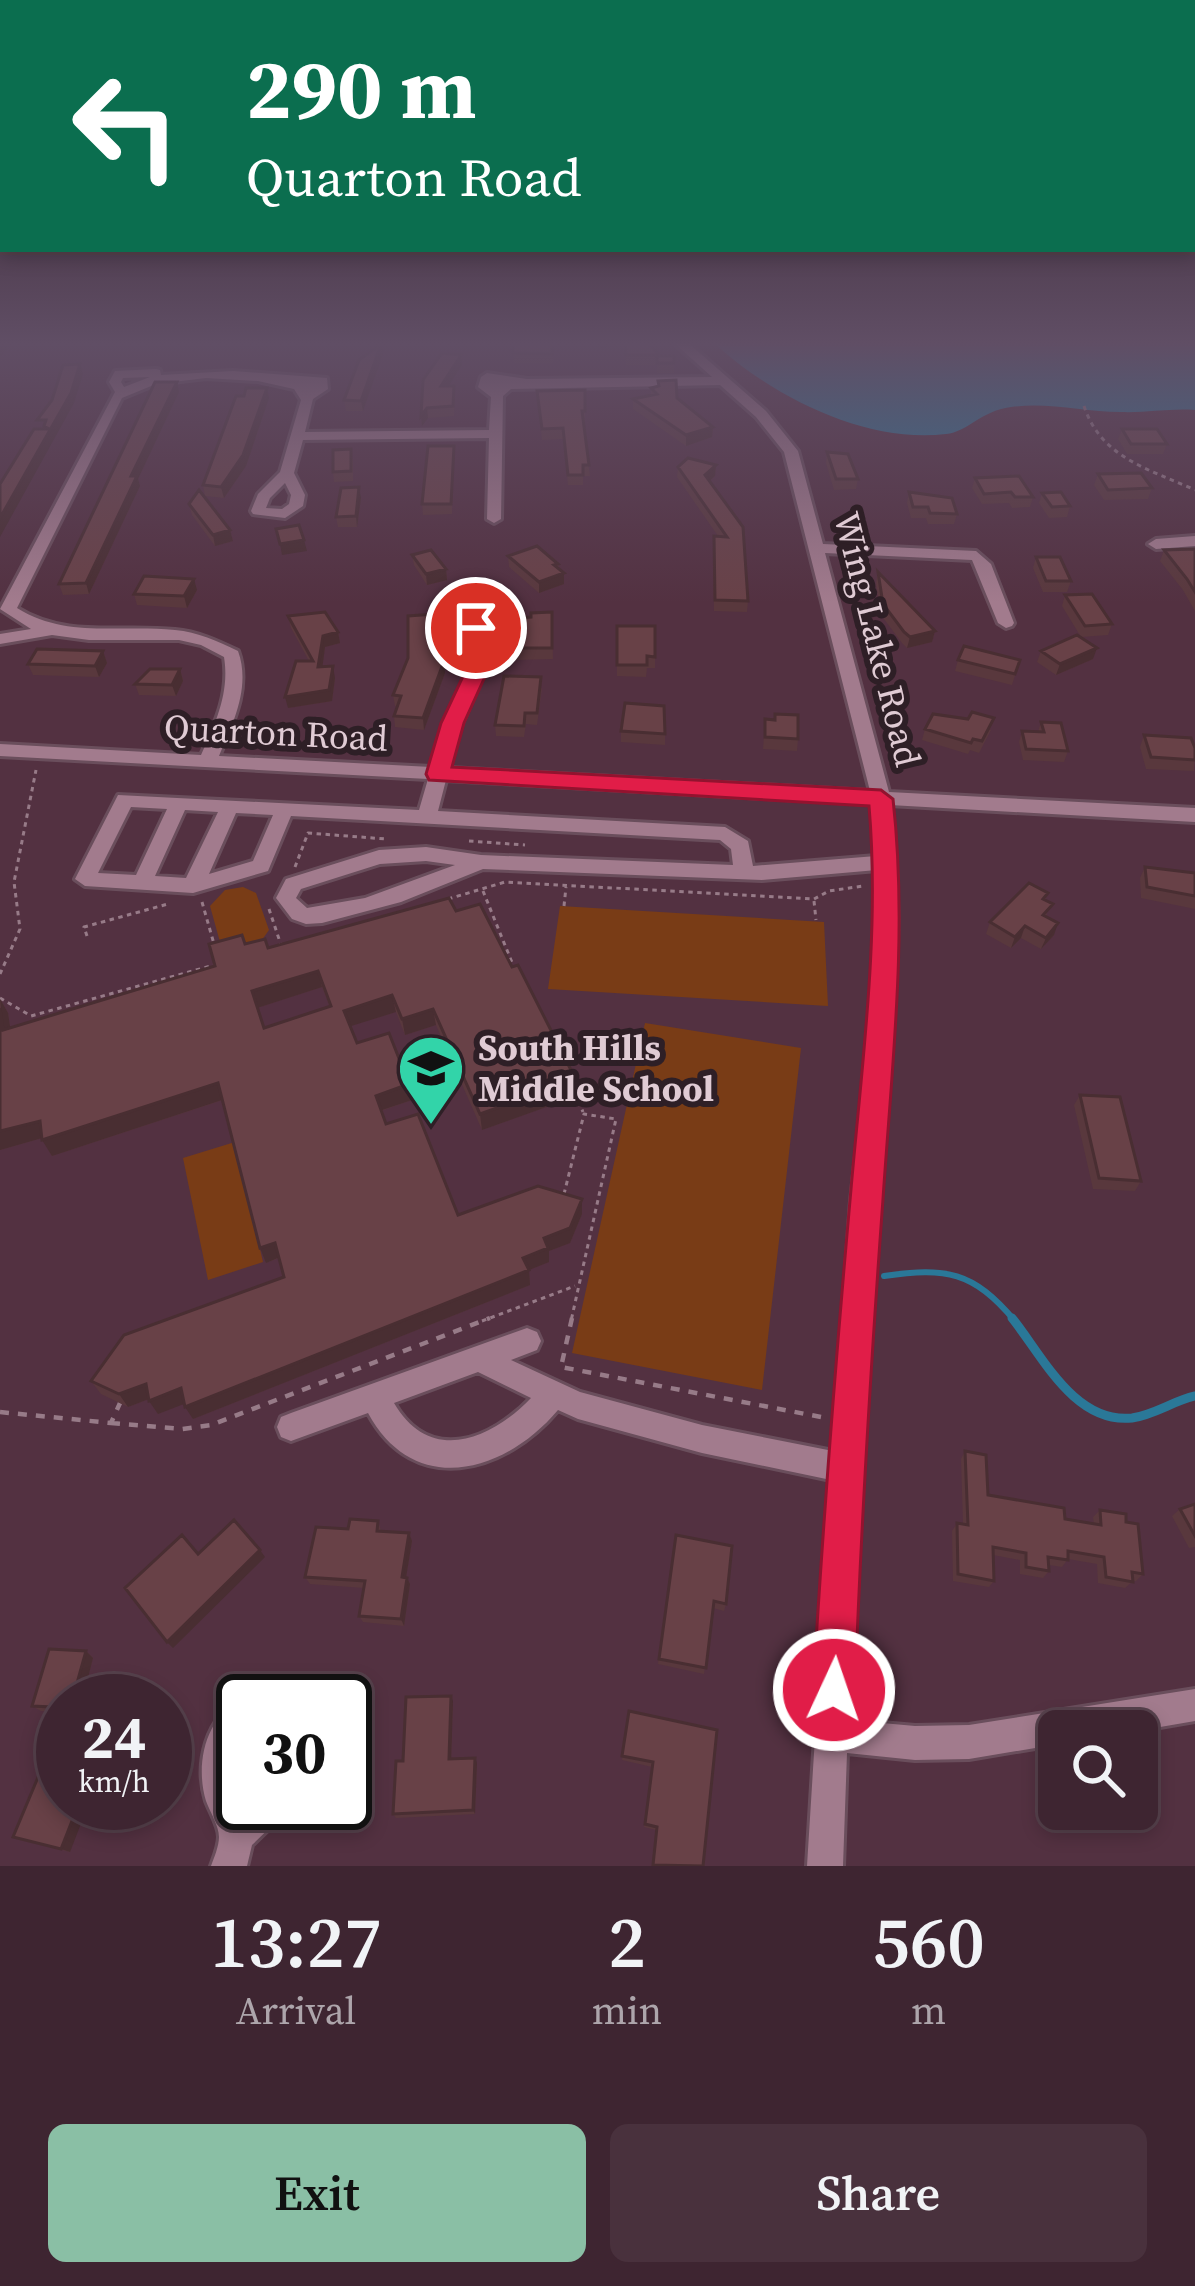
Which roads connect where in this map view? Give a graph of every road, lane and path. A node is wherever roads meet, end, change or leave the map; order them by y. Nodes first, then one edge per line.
1 (102, 428) edge
2 (299, 428) edge
3 (496, 428) edge
4 (774, 428) edge
5 (1089, 428) edge
6 (496, 434) junction
7 (297, 436) junction
8 (287, 473) dead end
9 (1195, 490) edge
10 (494, 519) dead end
11 (1195, 541) edge
12 (1156, 544) dead end
13 (819, 548) junction
14 (479, 603) dead end
15 (4, 613) edge
16 (1006, 622) dead end
17 (48, 631) junction
18 (0, 639) edge
19 (0, 750) edge
20 (207, 761) junction
21 (36, 770) dead end
22 (438, 774) junction
23 (881, 799) junction
24 (178, 803) junction
25 (230, 806) junction
26 (285, 808) junction
27 (1195, 814) edge
28 (426, 818) junction
29 (384, 845) dead end
30 (481, 862) junction
31 (888, 864) junction
32 (295, 868) dead end
33 (744, 873) junction
34 (142, 883) junction
35 (566, 886) junction
36 (863, 886) dead end
37 (482, 889) junction
38 (197, 891) junction
39 (814, 899) junction
40 (267, 901) dead end
41 (438, 902) edge
42 (565, 907) dead end
43 (816, 920) dead end
44 (281, 946) edge
45 (0, 974) edge
46 (520, 978) edge
47 (100, 997) junction
48 (0, 998) edge
49 (106, 1014) edge
50 (575, 1094) edge
51 (584, 1114) junction
52 (597, 1203) junction
53 (578, 1285) junction
54 (527, 1341) dead end
55 (479, 1360) junction
56 (552, 1395) junction
57 (376, 1397) junction
58 (120, 1403) edge
59 (0, 1412) edge
60 (820, 1417) dead end
61 (111, 1423) junction
62 (291, 1427) dead end
63 (845, 1468) junction
64 (1195, 1705) edge
65 (832, 1735) junction
66 (825, 1866) edge

1 - 15 street
2 - 7 street
3 - 6 street
4 - 13 street, Wing Lake Road
5 - 9 path
6 - 7 street
6 - 10 street
7 - 8 street
11 - 12 street
13 - 16 street
13 - 23 street, Wing Lake Road
14 - 22 street
15 - 17 street
17 - 18 street
17 - 20 street
19 - 20 street, Quarton Road
20 - 22 street, Quarton Road
21 - 45 path
22 - 23 street, Quarton Road
22 - 28 street
23 - 27 street, Quarton Road
23 - 31 street, Wing Lake Road
24 - 25 street
24 - 34 street
24 - 34 street
25 - 26 street
25 - 38 street
26 - 28 street
26 - 38 street
28 - 33 street
29 - 32 path
30 - 30 street
30 - 33 street
31 - 33 street
31 - 63 street, Wing Lake Road
34 - 38 street
35 - 37 path
35 - 39 path
35 - 42 path
36 - 39 path
37 - 41 path
37 - 46 path
38 - 47 path
39 - 43 path
40 - 44 path
47 - 48 path
47 - 49 path
50 - 51 path
51 - 52 path
51 - 52 path
52 - 53 path
53 - 60 path
53 - 61 path
54 - 55 street
55 - 56 street
55 - 57 street
56 - 57 street
56 - 63 street
57 - 62 street
58 - 61 path
59 - 61 path
63 - 65 street, Wing Lake Road
64 - 65 street
65 - 66 street, Wing Lake Road

